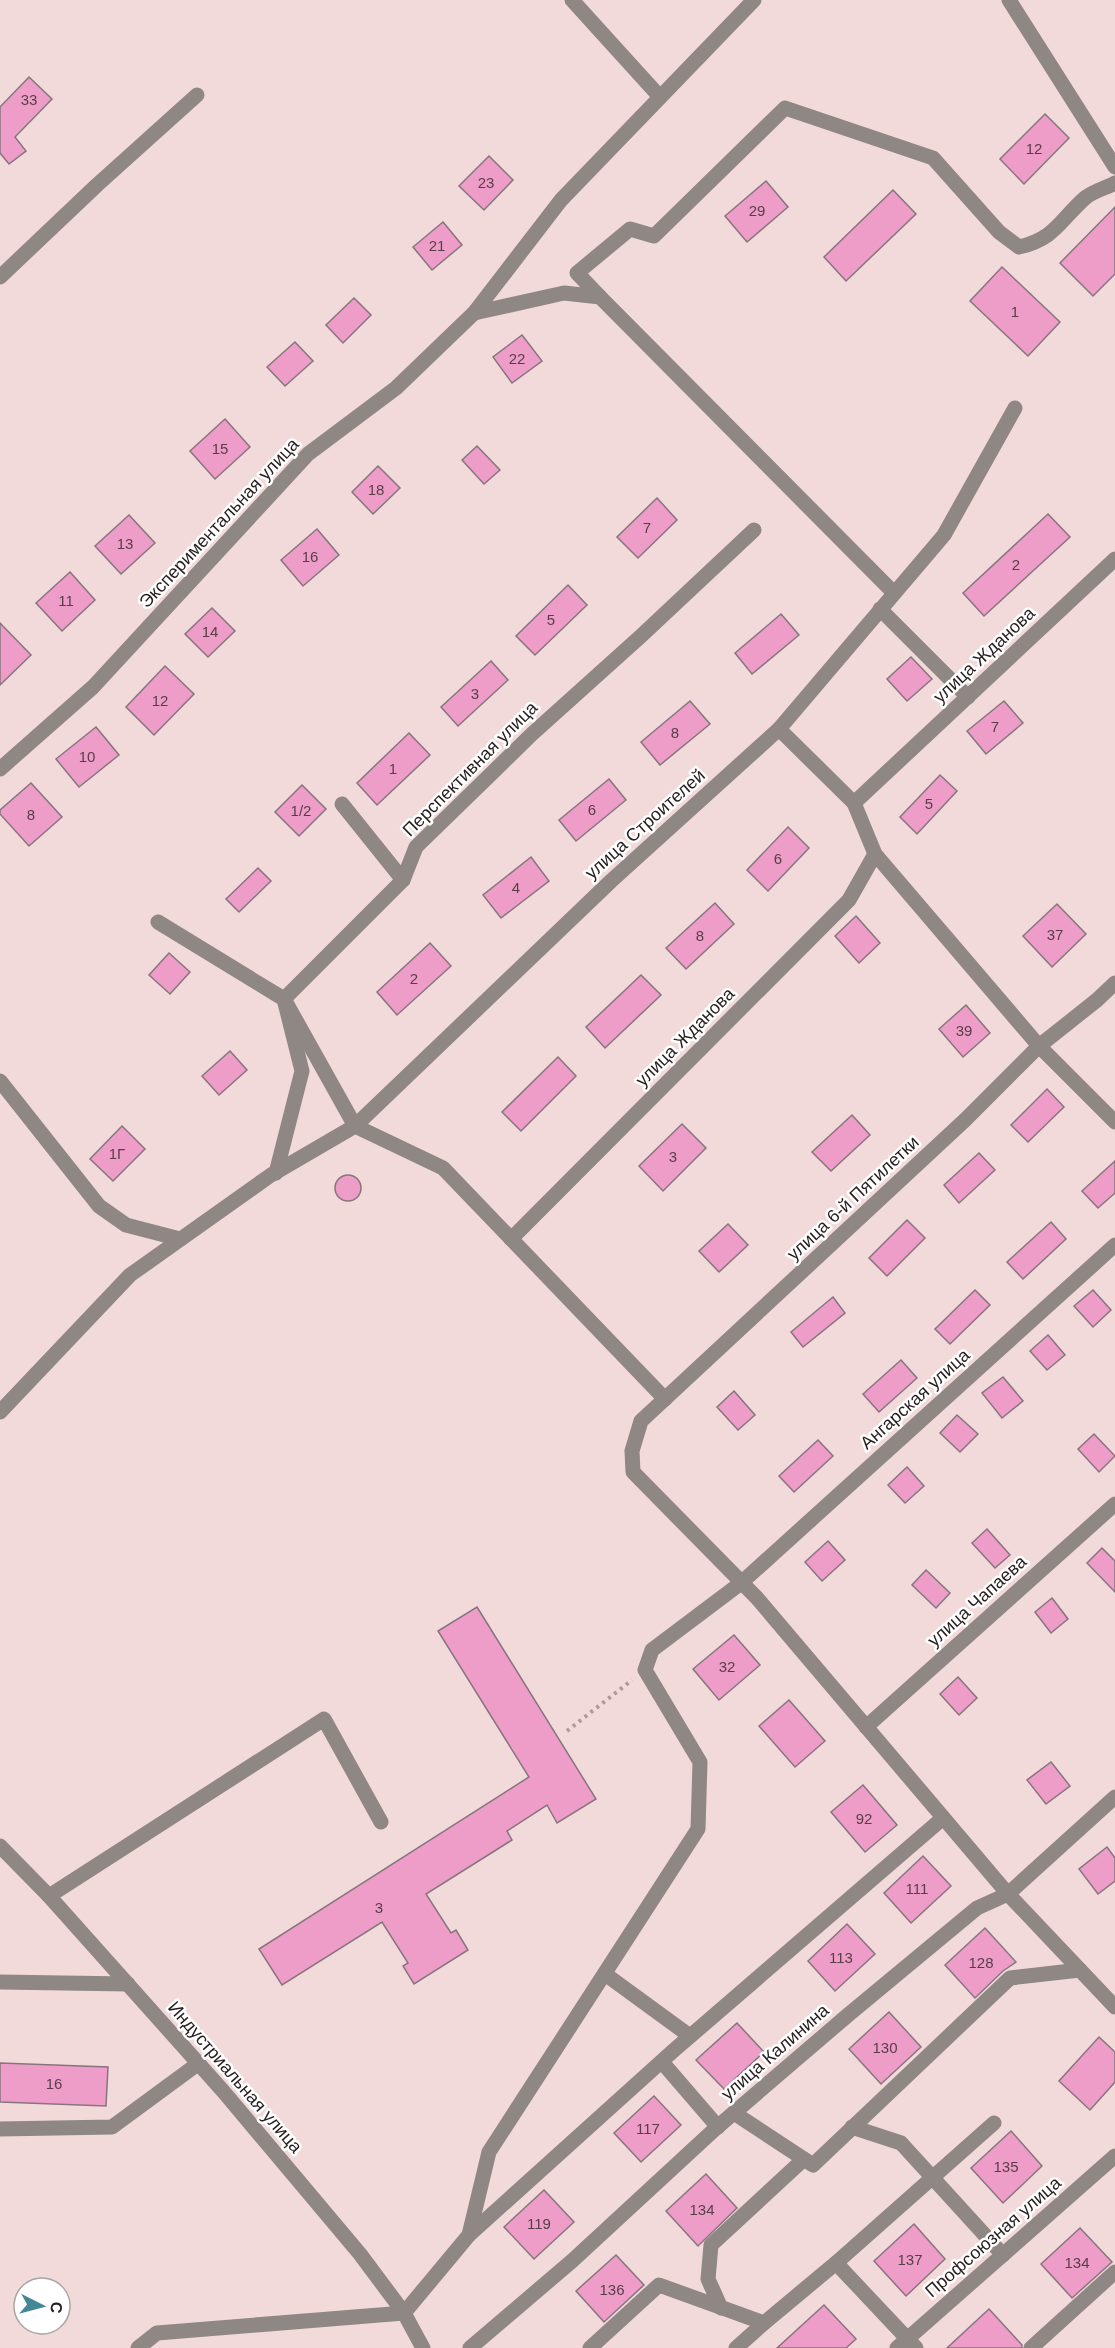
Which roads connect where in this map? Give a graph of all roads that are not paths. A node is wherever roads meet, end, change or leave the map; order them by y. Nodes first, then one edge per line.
1 (572, 0) edge
2 (754, 0) edge
3 (1008, 0) edge
4 (197, 95) dead end
5 (660, 97) junction
6 (1115, 167) edge
7 (1115, 183) edge
8 (0, 277) edge
9 (600, 297) junction
10 (474, 313) junction
11 (1015, 408) dead end
12 (754, 530) dead end
13 (1115, 559) edge
14 (894, 593) junction
15 (880, 609) junction
16 (968, 697) junction
17 (779, 729) junction
18 (0, 769) edge
19 (854, 803) junction
20 (342, 804) dead end
21 (875, 854) junction
22 (403, 880) junction
23 (158, 922) dead end
24 (1115, 983) edge
25 (284, 999) junction
26 (1039, 1046) junction
27 (0, 1081) edge
28 (1115, 1122) edge
29 (355, 1126) junction
30 (276, 1173) junction
31 (180, 1239) junction
32 (512, 1239) junction
33 (1115, 1245) edge
34 (665, 1399) junction
35 (0, 1413) edge
36 (1115, 1504) edge
37 (741, 1583) junction
38 (866, 1727) junction
39 (1115, 1797) edge
40 (943, 1818) junction
41 (381, 1822) dead end
42 (4, 1853) edge
43 (1008, 1894) junction
44 (49, 1896) junction
45 (1080, 1970) junction
46 (605, 1974) junction
47 (0, 1982) edge
48 (128, 1984) junction
49 (1115, 2007) edge
50 (690, 2037) junction
51 (662, 2062) junction
52 (199, 2063) junction
53 (734, 2113) junction
54 (994, 2123) dead end
55 (718, 2127) junction
56 (852, 2127) junction
57 (0, 2129) edge
58 (1115, 2156) edge
59 (804, 2159) junction
60 (932, 2177) junction
61 (469, 2235) junction
62 (1003, 2255) junction
63 (836, 2263) junction
64 (1115, 2272) edge
65 (721, 2308) junction
66 (404, 2313) junction
67 (764, 2323) junction
68 (907, 2345) edge
69 (1038, 2346) edge
70 (138, 2348) edge
71 (423, 2348) edge
72 (470, 2348) edge
73 (590, 2348) edge
74 (736, 2348) edge

1 - 5 street
2 - 5 street, Экспериментальная улица
3 - 6 street
4 - 8 street
5 - 10 street, Экспериментальная улица
7 - 9 street
9 - 10 street
9 - 14 street
10 - 18 street, Экспериментальная улица
11 - 14 street, улица Строителей
12 - 22 street, Перспективная улица
13 - 16 street, улица Жданова
14 - 15 street, улица Строителей
15 - 16 street
15 - 17 street, улица Строителей
16 - 19 street, улица Жданова
17 - 19 street
17 - 29 street, улица Строителей
19 - 21 street
20 - 22 street
21 - 26 street
21 - 32 street, улица Жданова
22 - 25 street, Перспективная улица
23 - 25 street
24 - 26 street, улица 6-й Пятилетки
25 - 29 street
25 - 30 street
26 - 28 street
26 - 34 street, улица 6-й Пятилетки
27 - 31 street
29 - 30 street, улица Строителей
29 - 32 street
30 - 31 street, улица Строителей
31 - 35 street, улица Строителей
32 - 34 street
33 - 37 street, Ангарская улица
34 - 37 street, улица 6-й Пятилетки
36 - 38 street, улица Чапаева
37 - 38 street
37 - 46 street, Ангарская улица
38 - 40 street
39 - 43 street, улица Калинина
40 - 43 street
40 - 50 street
41 - 44 street
42 - 44 street, Индустриальная улица
43 - 45 street
43 - 53 street, улица Калинина
44 - 48 street, Индустриальная улица
45 - 49 street
45 - 56 street
46 - 50 street
46 - 61 street
47 - 48 street
48 - 52 street, Индустриальная улица
50 - 51 street
51 - 55 street
51 - 61 street
52 - 57 street
52 - 66 street, Индустриальная улица
53 - 55 street, улица Калинина
53 - 59 street
54 - 60 street
55 - 72 street, улица Калинина
56 - 59 street
56 - 60 street
58 - 62 street, Профсоюзная улица
59 - 65 street
60 - 62 street
60 - 63 street
61 - 66 street
62 - 68 street, Профсоюзная улица
63 - 67 street
63 - 68 street
64 - 69 street
65 - 67 street
65 - 73 street
66 - 70 street
66 - 71 street, Индустриальная улица
67 - 74 street

